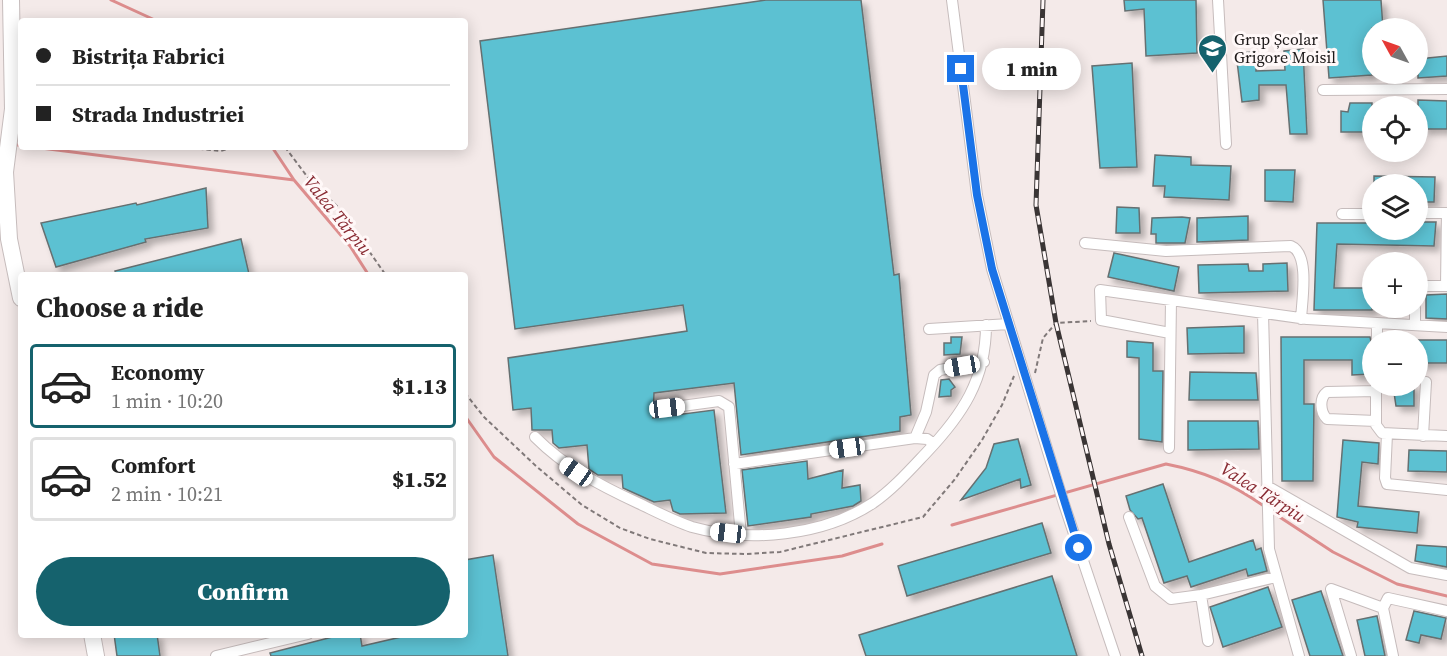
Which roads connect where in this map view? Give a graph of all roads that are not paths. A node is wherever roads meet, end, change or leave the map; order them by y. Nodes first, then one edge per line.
1 (952, 0) edge
2 (1218, 0) edge
3 (12, 7) edge
4 (1447, 89) edge
5 (1323, 90) dead end
6 (6, 109) edge
7 (1226, 144) dead end
8 (3, 171) edge
9 (1428, 213) edge
10 (1342, 214) dead end
11 (1362, 214) edge
12 (1085, 243) dead end
13 (18, 283) edge
14 (1428, 286) edge
15 (1172, 300) junction
16 (1263, 313) junction
17 (1415, 318) edge
18 (1301, 319) junction
19 (1377, 323) junction
20 (1010, 324) junction
21 (986, 325) junction
22 (1415, 325) junction
23 (1447, 327) edge
24 (929, 329) dead end
25 (1377, 330) edge
26 (1170, 333) junction
27 (984, 362) junction
28 (1362, 389) edge
29 (1376, 396) edge
30 (1425, 396) edge
31 (667, 408) dead end
32 (1376, 421) junction
33 (1387, 434) junction
34 (1423, 436) junction
35 (1447, 436) edge
36 (535, 437) dead end
37 (915, 438) junction
38 (934, 444) junction
39 (1169, 448) dead end
40 (734, 464) junction
41 (1267, 486) junction
42 (1447, 490) edge
43 (1129, 517) dead end
44 (741, 535) junction
45 (1447, 575) edge
46 (1276, 577) junction
47 (1201, 596) junction
48 (1383, 609) junction
49 (1447, 611) edge
50 (93, 638) edge
51 (291, 638) edge
52 (1208, 641) dead end
53 (96, 656) edge
54 (216, 656) edge
55 (1115, 656) edge
56 (1299, 656) edge
57 (1351, 656) edge
58 (1393, 656) edge

1 - 20 street
2 - 7 street
3 - 6 highway
4 - 5 street
6 - 8 highway
8 - 13 highway
9 - 14 street
10 - 11 street
12 - 18 street
15 - 16 street
15 - 26 street
15 - 26 street
16 - 18 street
16 - 41 street
17 - 22 street
18 - 19 street
19 - 22 street
19 - 25 street
20 - 21 street
20 - 55 street
21 - 24 street
21 - 27 street
22 - 23 street
26 - 39 street
27 - 37 street
27 - 38 street
28 - 32 street
29 - 32 street
30 - 34 street
31 - 40 street
32 - 33 street
33 - 34 street
33 - 42 street
34 - 35 street
36 - 44 street
37 - 38 street
37 - 40 street
38 - 44 street
40 - 44 street
41 - 45 street
41 - 46 street
43 - 47 street
46 - 47 street
46 - 56 street
47 - 52 street
48 - 49 street
48 - 57 street
48 - 58 street
50 - 53 highway
51 - 54 street

